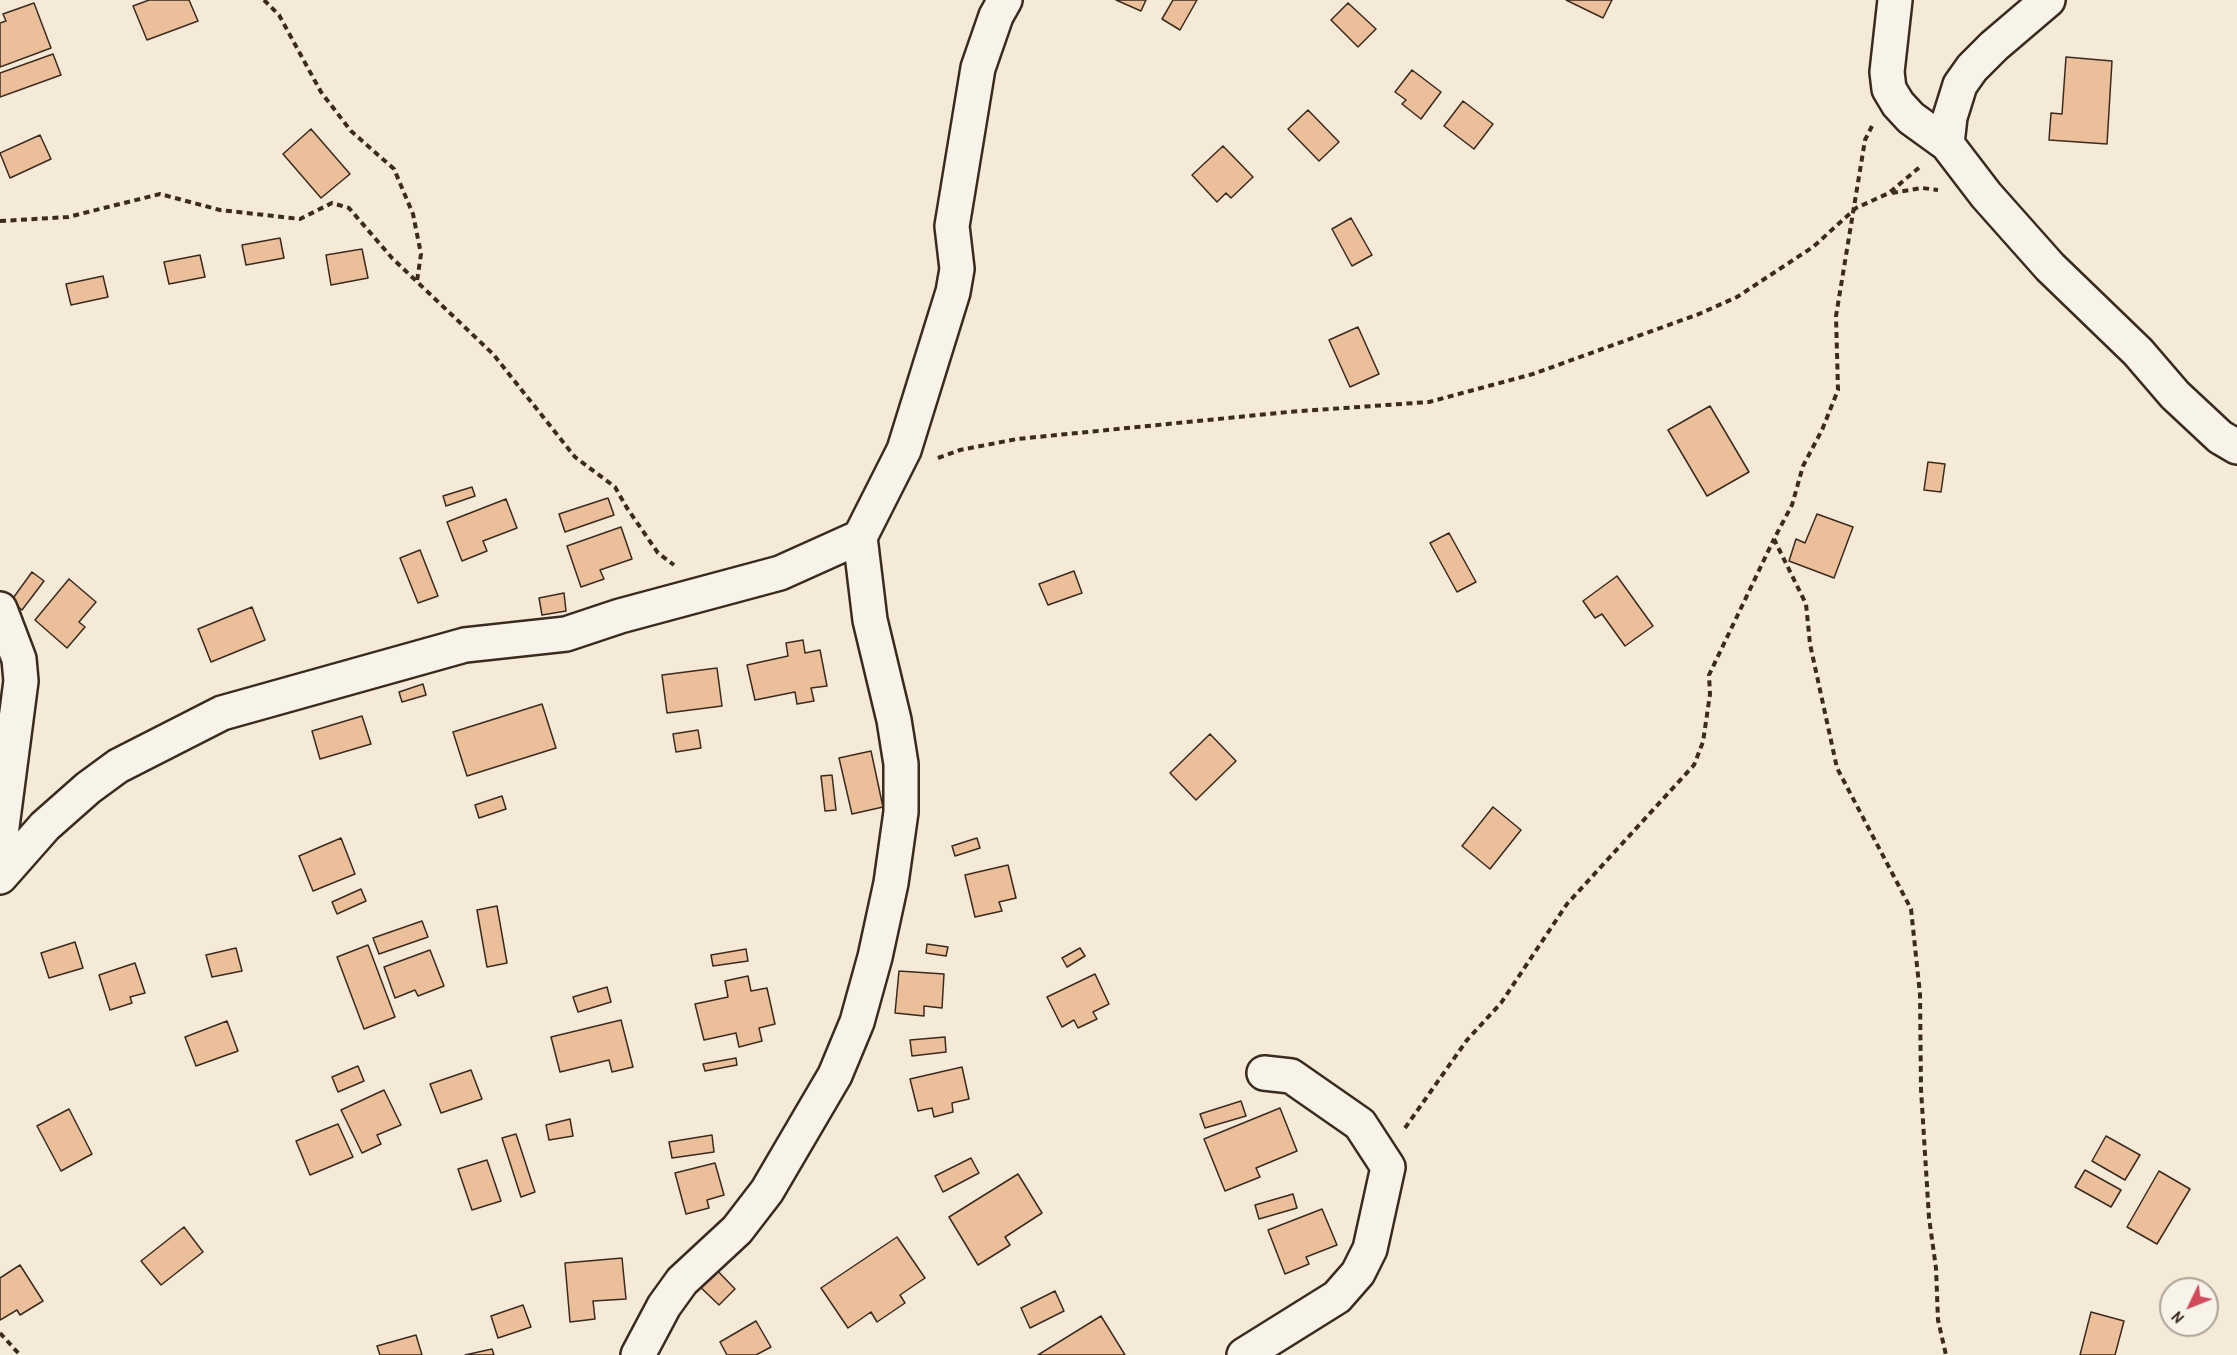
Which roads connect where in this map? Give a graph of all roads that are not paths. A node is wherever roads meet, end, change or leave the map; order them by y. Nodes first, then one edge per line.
1 (1005, 0) edge
2 (1895, 0) edge
3 (2048, 0) edge
4 (1947, 144) junction
5 (2237, 447) edge
6 (860, 537) junction
7 (0, 609) edge
8 (0, 842) edge
9 (0, 877) edge
10 (1264, 1073) dead end
11 (638, 1355) edge
12 (1244, 1355) edge

1 - 6 street
2 - 4 street
3 - 4 street
4 - 5 street
6 - 9 street
6 - 11 street
7 - 8 street
10 - 12 street

